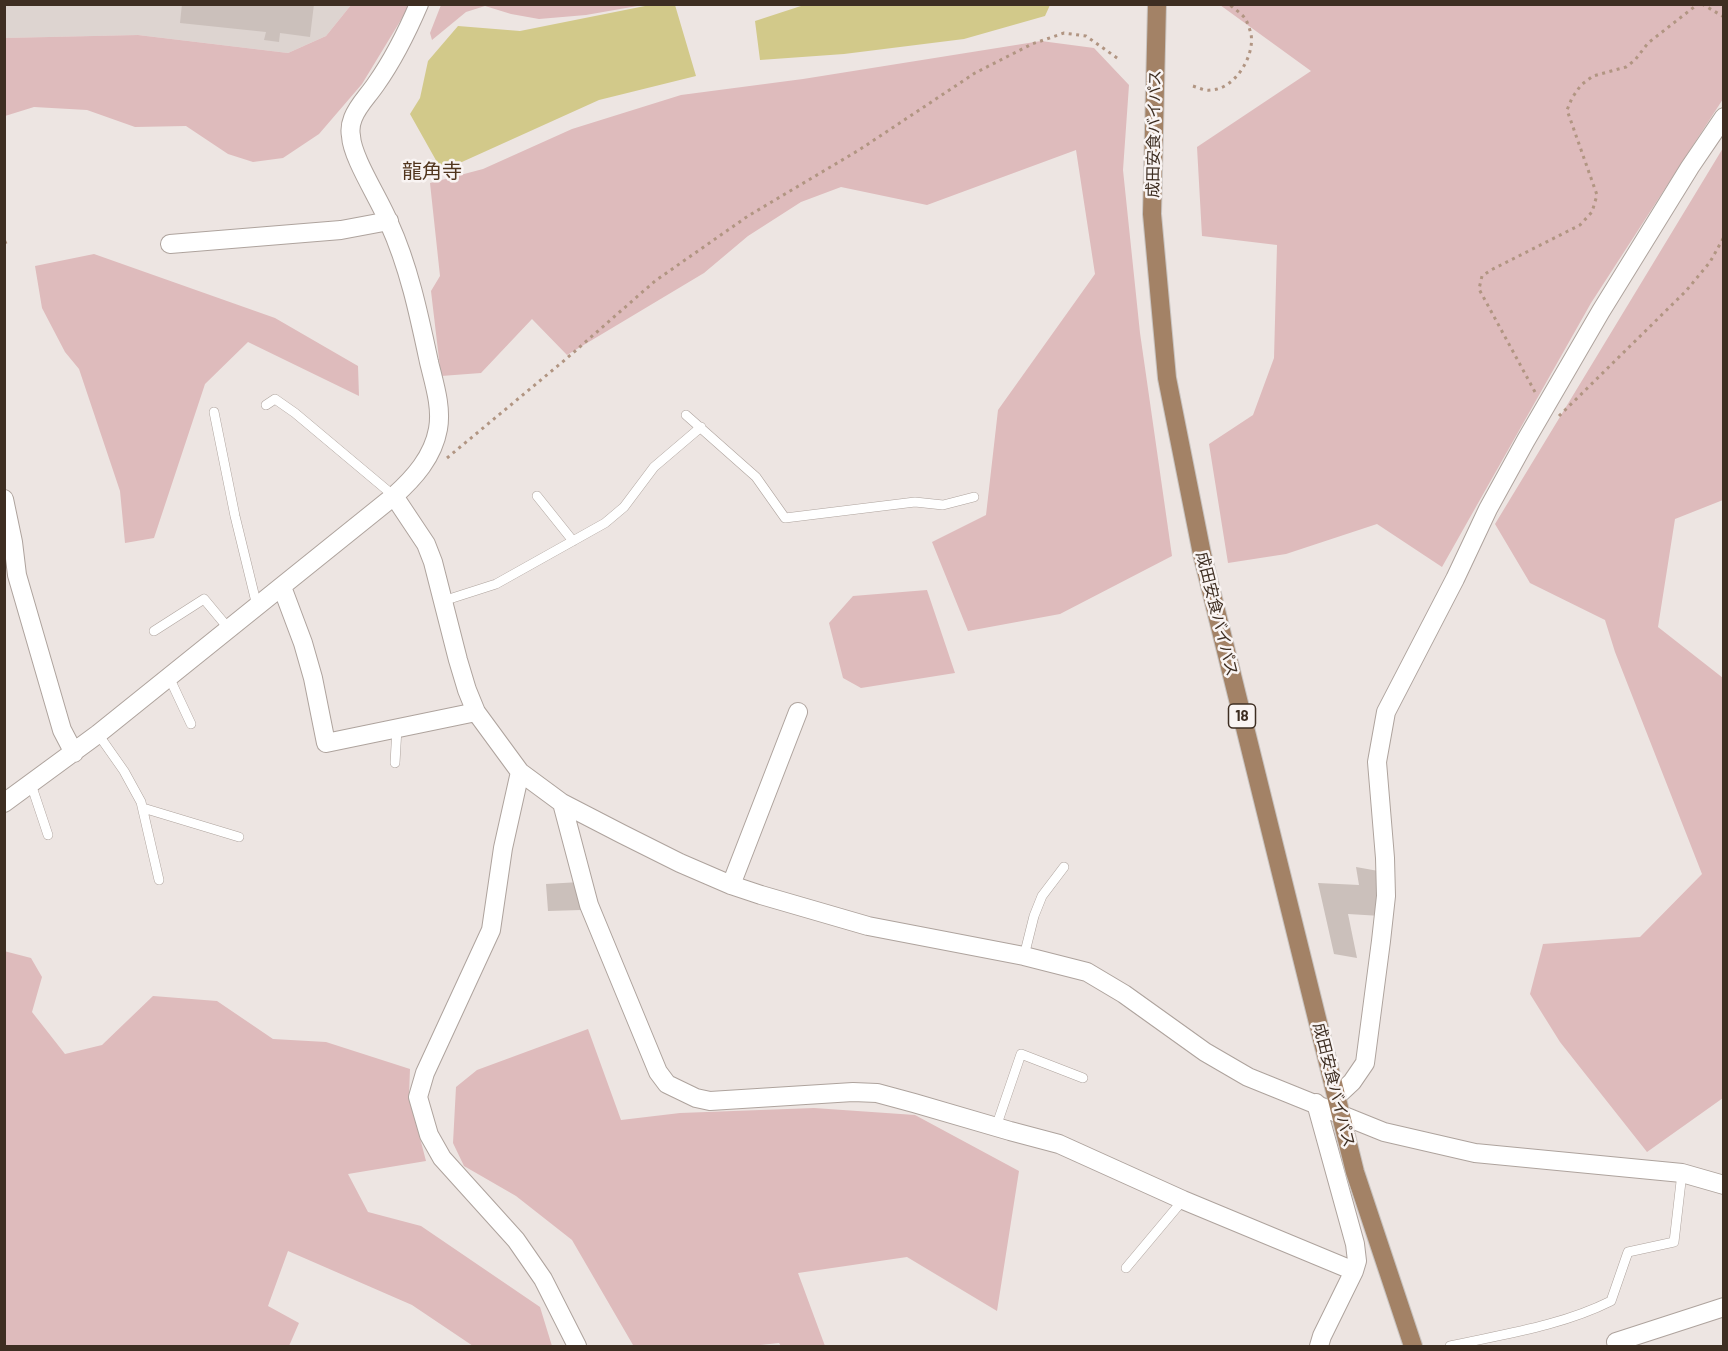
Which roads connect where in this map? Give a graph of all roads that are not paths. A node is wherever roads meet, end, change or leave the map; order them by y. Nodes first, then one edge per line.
1 (419, 4) edge
2 (1157, 4) edge
3 (1724, 117) edge
4 (389, 221) junction
5 (170, 244) dead end
6 (266, 405) dead end
7 (214, 412) dead end
8 (687, 415) dead end
9 (701, 428) junction
10 (394, 496) junction
11 (537, 496) dead end
12 (974, 497) dead end
13 (4, 499) edge
14 (573, 541) junction
15 (282, 587) junction
16 (443, 601) junction
17 (257, 606) junction
18 (229, 629) junction
19 (154, 631) dead end
20 (169, 677) junction
21 (476, 712) junction
22 (798, 712) dead end
23 (191, 724) dead end
24 (397, 728) junction
25 (98, 734) junction
26 (74, 753) junction
27 (395, 763) dead end
28 (520, 772) junction
29 (31, 784) junction
30 (4, 802) edge
31 (562, 803) junction
32 (142, 808) junction
33 (48, 835) dead end
34 (239, 837) dead end
35 (1064, 867) dead end
36 (159, 880) dead end
37 (731, 885) junction
38 (1024, 956) junction
39 (1083, 1078) dead end
40 (1316, 1103) junction
41 (1339, 1104) junction
42 (996, 1127) junction
43 (1682, 1173) junction
44 (1724, 1185) edge
45 (1183, 1200) junction
46 (1126, 1268) dead end
47 (1354, 1271) junction
48 (1724, 1307) edge
49 (577, 1347) edge
50 (1318, 1347) edge
51 (1413, 1347) edge
52 (1450, 1347) edge
53 (1618, 1347) edge

1 - 4 street
2 - 41 main road, 成田安食バイパス / 18
3 - 41 street
4 - 5 street
4 - 10 street
6 - 10 lane
7 - 17 lane
8 - 9 lane
9 - 12 lane
9 - 14 lane
10 - 15 street
10 - 16 street
11 - 14 lane
13 - 26 street
14 - 16 lane
15 - 17 street
15 - 24 street
16 - 21 street
17 - 18 street
18 - 19 lane
18 - 20 street
20 - 23 lane
20 - 25 street
21 - 24 street
21 - 28 street
22 - 37 street
24 - 27 lane
25 - 26 street
25 - 32 lane
26 - 29 street
28 - 31 street
28 - 49 street
29 - 30 street
29 - 33 lane
31 - 37 street
31 - 42 street
32 - 34 lane
32 - 36 lane
35 - 38 lane
37 - 38 street
38 - 40 street
39 - 42 lane
40 - 41 street
40 - 47 street
41 - 43 street
41 - 51 main road, 成田安食バイパス / 18
42 - 45 street
43 - 44 street
43 - 52 lane
45 - 46 lane
45 - 47 street
47 - 50 street
48 - 53 street

